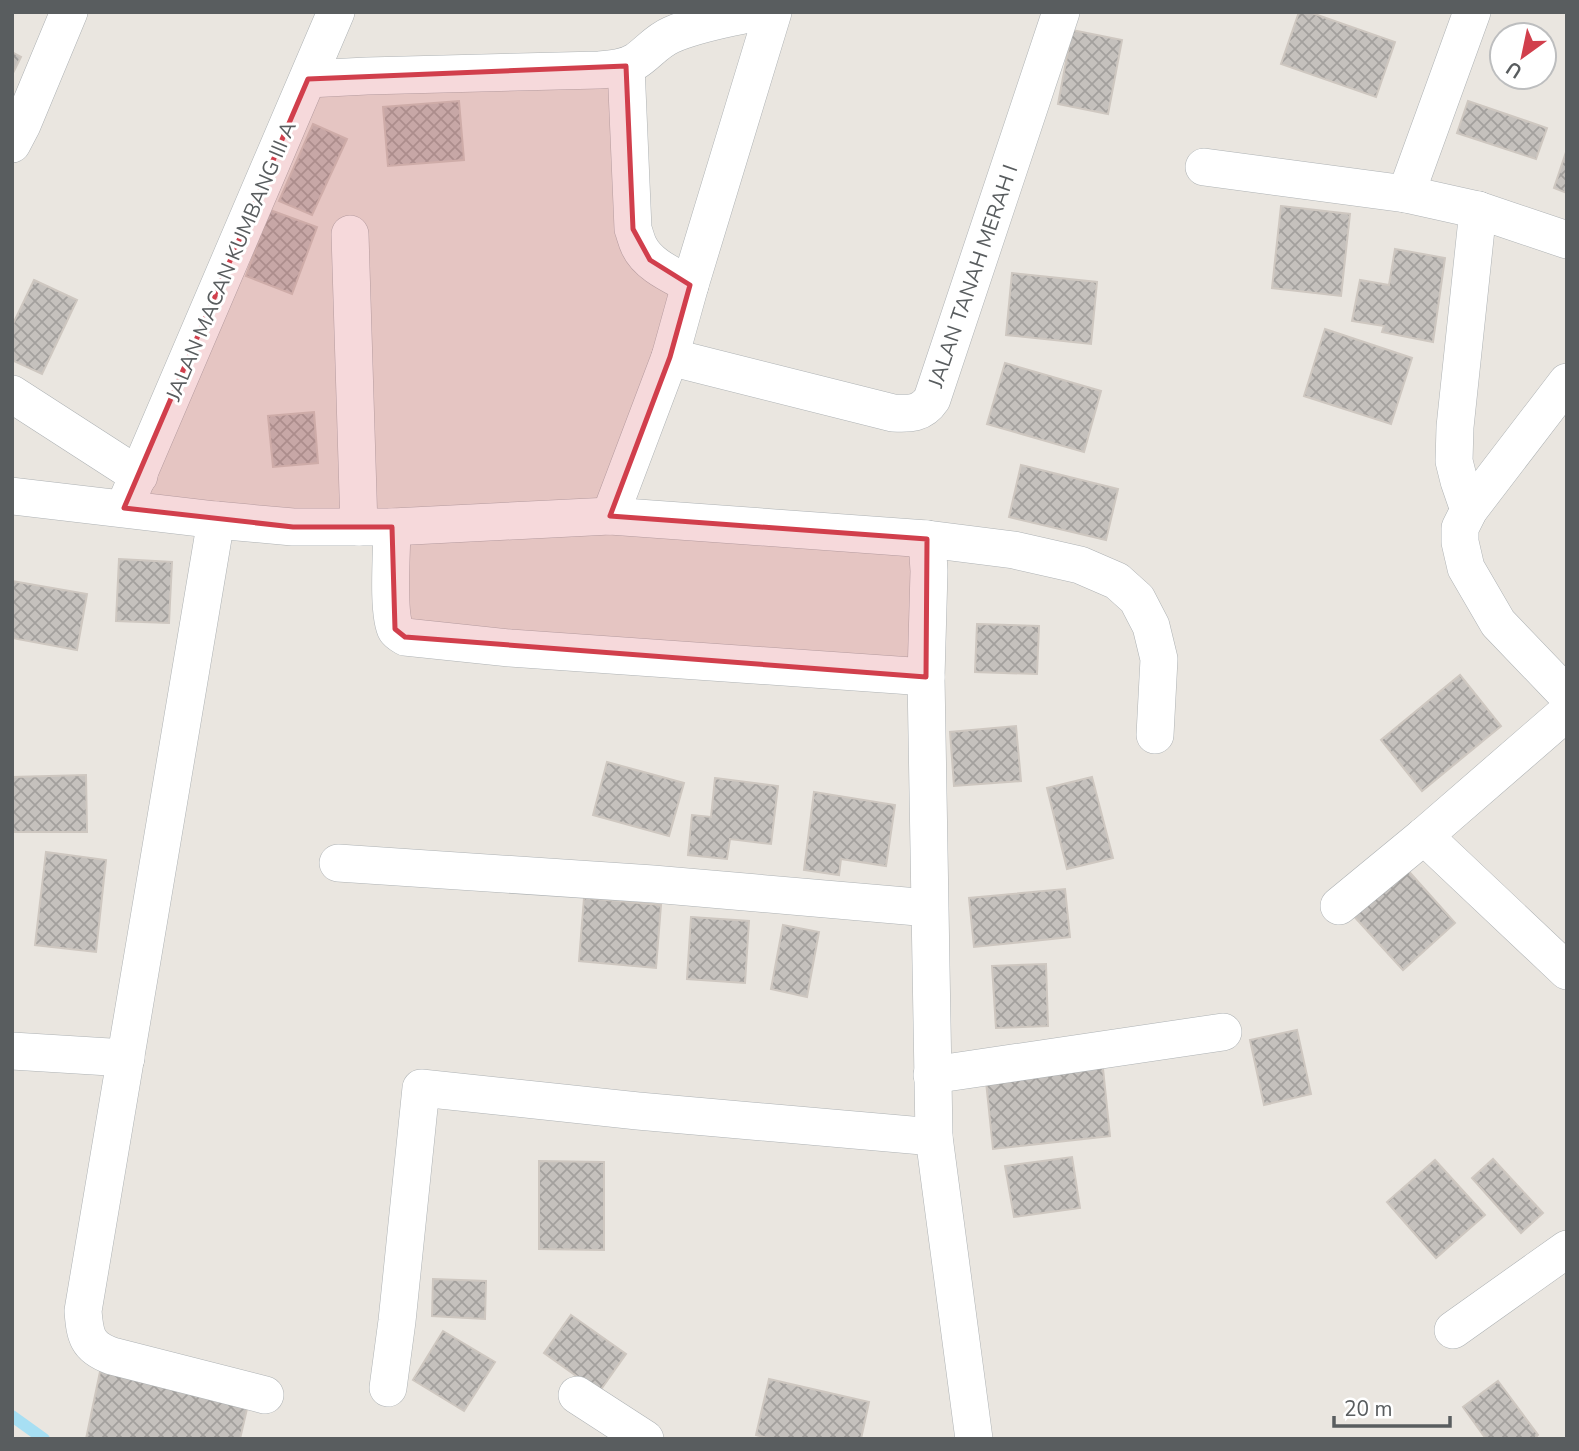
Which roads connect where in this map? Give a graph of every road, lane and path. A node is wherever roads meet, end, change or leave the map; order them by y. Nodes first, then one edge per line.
1 (69, 12) edge
2 (336, 12) edge
3 (756, 12) edge
4 (773, 12) edge
5 (1061, 12) edge
6 (1472, 12) edge
7 (626, 66) junction
8 (308, 79) junction
9 (12, 144) edge
10 (1204, 167) dead end
11 (1406, 194) junction
12 (1478, 210) junction
13 (350, 234) dead end
14 (1567, 240) edge
15 (690, 285) junction
16 (670, 357) junction
17 (1567, 382) edge
18 (12, 394) edge
19 (132, 492) junction
20 (12, 496) edge
21 (1469, 510) junction
22 (610, 516) junction
23 (216, 520) junction
24 (375, 527) junction
25 (927, 539) junction
26 (926, 677) junction
27 (1567, 695) edge
28 (1567, 712) edge
29 (1155, 735) dead end
30 (1424, 836) junction
31 (338, 863) dead end
32 (1339, 906) dead end
33 (929, 908) junction
34 (1567, 971) edge
35 (1223, 1032) dead end
36 (12, 1051) edge
37 (126, 1058) junction
38 (932, 1075) junction
39 (934, 1138) junction
40 (1567, 1249) edge
41 (1453, 1330) dead end
42 (388, 1388) dead end
43 (265, 1395) dead end
44 (577, 1395) dead end
45 (645, 1439) edge
46 (974, 1439) edge

1 - 9 street
2 - 8 street, JALAN MACAN KUMBANG III A
3 - 7 street
4 - 15 street
5 - 16 street, JALAN TANAH MERAH I
6 - 11 street
7 - 8 street
7 - 15 street
8 - 19 street, JALAN MACAN KUMBANG III A
10 - 11 street
11 - 12 street
12 - 14 street
12 - 21 street
13 - 24 street
15 - 16 street
16 - 22 street
17 - 21 street
18 - 19 street
19 - 20 street
19 - 23 street
21 - 27 street
22 - 24 street
22 - 25 street
23 - 24 street
23 - 37 street
24 - 26 street
25 - 26 street
25 - 29 street
26 - 33 street
28 - 30 street
30 - 32 street
30 - 34 street
31 - 33 street
33 - 38 street
35 - 38 street
36 - 37 street
37 - 43 street
38 - 39 street
39 - 42 street
39 - 46 street
40 - 41 street
44 - 45 street

